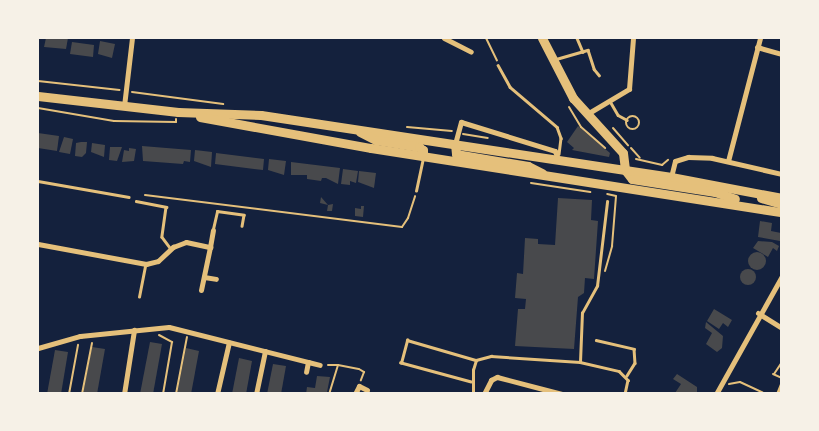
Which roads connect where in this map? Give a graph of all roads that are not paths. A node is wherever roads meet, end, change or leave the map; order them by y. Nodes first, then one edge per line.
1 (132, 38) edge
2 (444, 38) edge
3 (542, 38) edge
4 (577, 38) edge
5 (633, 38) edge
6 (760, 38) edge
7 (757, 48) junction
8 (471, 52) dead end
9 (583, 52) junction
10 (782, 54) edge
11 (552, 60) junction
12 (498, 66) road end
13 (599, 74) dead end
14 (38, 96) edge
15 (609, 100) junction
16 (124, 106) junction
17 (178, 112) junction
18 (587, 114) junction
19 (627, 120) junction
20 (355, 130) junction
21 (455, 144) junction
22 (423, 156) junction
23 (558, 157) junction
24 (728, 161) junction
25 (625, 170) junction
26 (782, 174) edge
27 (548, 176) junction
28 (38, 181) edge
29 (669, 185) junction
30 (735, 189) junction
31 (416, 191) road end
32 (129, 197) dead end
33 (782, 198) edge
34 (136, 201) dead end
35 (607, 202) dead end
36 (782, 204) edge
37 (782, 212) edge
38 (242, 226) dead end
39 (213, 230) joint
40 (38, 244) edge
41 (210, 246) junction
42 (171, 249) junction
43 (146, 264) junction
44 (782, 276) edge
45 (204, 277) junction
46 (216, 279) dead end
47 (201, 290) dead end
48 (139, 297) dead end
49 (758, 313) junction
50 (782, 328) edge
51 (134, 330) junction
52 (596, 340) dead end
53 (229, 342) junction
54 (38, 348) edge
55 (265, 351) junction
56 (476, 360) junction
57 (308, 362) junction
58 (580, 362) junction
59 (320, 365) road end
60 (306, 372) dead end
61 (626, 376) junction
62 (471, 382) junction
63 (782, 384) edge
64 (367, 390) dead end
65 (124, 394) edge
66 (217, 394) edge
67 (256, 394) edge
68 (355, 394) edge
69 (473, 394) edge
70 (484, 394) edge
71 (562, 394) edge
72 (625, 394) edge
73 (716, 394) edge
74 (778, 394) edge

1 - 16 street
2 - 8 street
3 - 11 main road
4 - 9 lane
5 - 15 street
6 - 7 street
7 - 10 street
7 - 24 street
9 - 11 lane
9 - 13 lane
11 - 18 main road
12 - 23 lane
14 - 16 main road
15 - 18 street
15 - 19 lane
16 - 17 main road
17 - 20 main road
17 - 22 main road
18 - 25 main road
19 - 19 lane
20 - 21 main road
20 - 22 main road
21 - 23 main road
21 - 23 street
21 - 27 main road
22 - 27 main road
22 - 31 lane
23 - 25 main road
24 - 26 street
24 - 29 street
25 - 29 main road
27 - 29 main road
28 - 32 lane
29 - 30 main road
29 - 37 main road
30 - 33 main road
30 - 36 main road
34 - 42 lane
35 - 58 lane
38 - 39 lane
39 - 41 street
40 - 43 street
41 - 42 street
41 - 45 street
42 - 43 street
43 - 48 lane
44 - 49 street
45 - 46 street
45 - 47 street
49 - 50 street
49 - 73 street
51 - 53 street
51 - 54 street
51 - 65 street
52 - 61 lane
53 - 55 street
53 - 66 street
55 - 57 street
55 - 67 street
56 - 58 lane
56 - 62 lane
56 - 62 lane
57 - 59 street
57 - 60 street
58 - 61 lane
61 - 72 lane
62 - 69 lane
63 - 74 street
64 - 68 street
70 - 71 street

